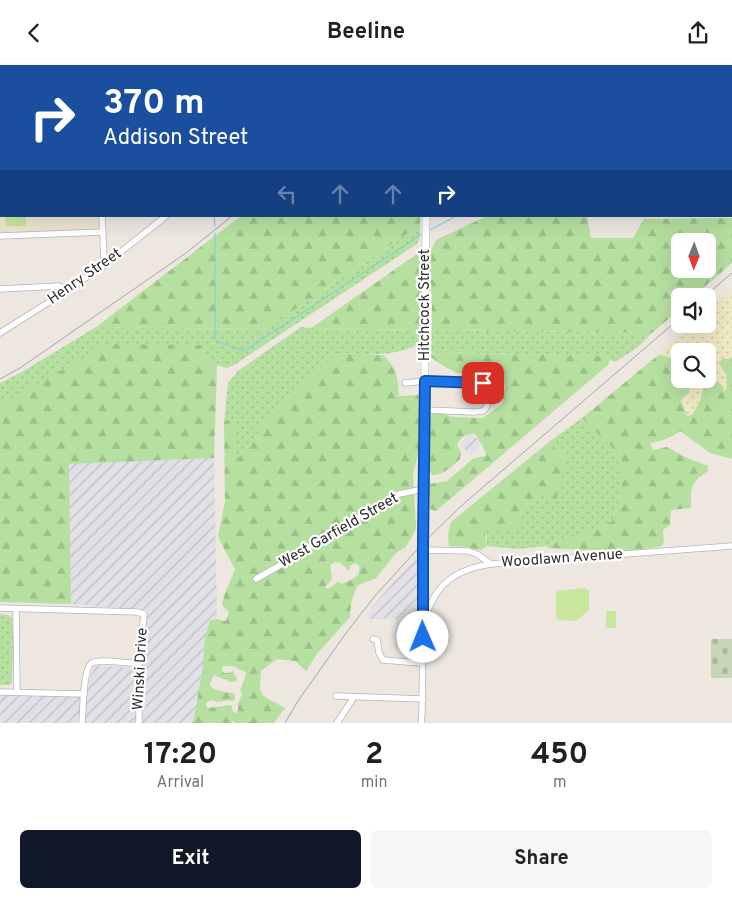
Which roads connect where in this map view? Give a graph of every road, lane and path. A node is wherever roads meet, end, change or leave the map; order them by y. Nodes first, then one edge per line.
1 (102, 217) edge
2 (165, 217) edge
3 (426, 217) edge
4 (103, 232) junction
5 (0, 236) edge
6 (107, 263) junction
7 (0, 289) edge
8 (66, 292) junction
9 (0, 333) edge
10 (425, 381) junction
11 (405, 383) dead end
12 (425, 410) junction
13 (424, 489) junction
14 (732, 546) edge
15 (423, 550) junction
16 (491, 564) junction
17 (256, 579) dead end
18 (0, 609) edge
19 (16, 609) junction
20 (423, 626) junction
21 (373, 639) dead end
22 (424, 648) junction
23 (139, 663) junction
24 (0, 692) edge
25 (17, 692) junction
26 (84, 694) junction
27 (336, 696) dead end
28 (354, 697) junction
29 (422, 699) junction
30 (420, 722) edge
31 (82, 723) edge
32 (139, 723) edge
33 (337, 723) edge

1 - 4 street
2 - 6 street, Henry Street
3 - 10 street, Hitchcock Street
4 - 5 street
4 - 6 street
6 - 8 street, Henry Street
7 - 8 street
8 - 9 street, Henry Street
10 - 11 street
10 - 12 street, Hitchcock Street
10 - 12 street
12 - 13 street, Hitchcock Street
13 - 15 street, Hitchcock Street
13 - 17 street, West Garfield Street
14 - 16 street, Woodlawn Avenue
15 - 16 street
15 - 20 street, Hitchcock Street
16 - 20 street, Woodlawn Avenue
18 - 19 street
19 - 23 street, Winski Drive
19 - 25 street
20 - 22 street, Hitchcock Street
21 - 22 street
22 - 29 street, Hitchcock Street
23 - 26 street
23 - 32 street, Winski Drive
24 - 25 street
25 - 26 street
26 - 31 street
27 - 28 street
28 - 29 street
28 - 33 street
29 - 30 street, Hitchcock Street

